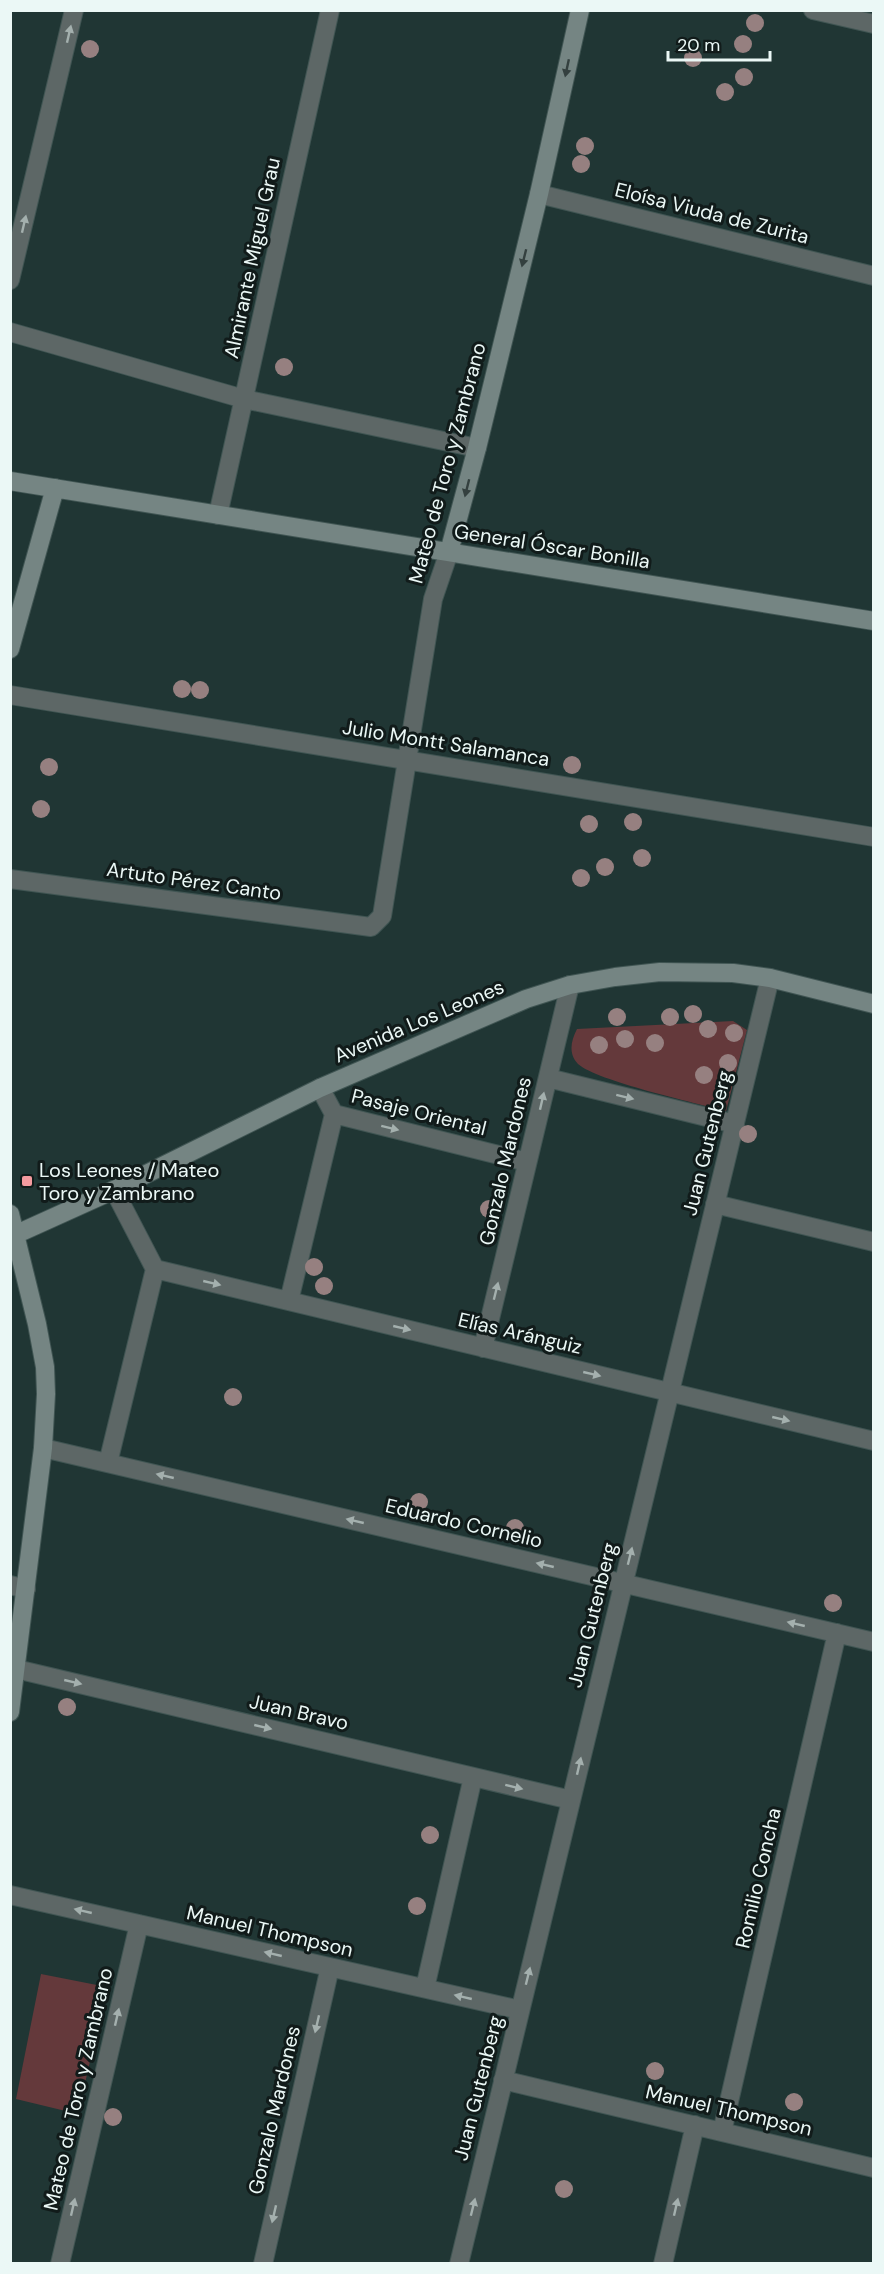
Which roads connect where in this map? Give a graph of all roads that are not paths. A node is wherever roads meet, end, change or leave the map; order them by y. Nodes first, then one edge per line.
1 (74, 10) edge
2 (330, 10) edge
3 (580, 10) edge
4 (813, 10) edge
5 (873, 24) edge
6 (539, 194) junction
7 (873, 276) edge
8 (10, 280) edge
9 (10, 332) edge
10 (244, 399) junction
11 (477, 448) junction
12 (10, 481) edge
13 (55, 488) junction
14 (218, 515) junction
15 (449, 552) junction
16 (873, 621) edge
17 (10, 649) edge
18 (10, 695) edge
19 (407, 759) junction
20 (873, 837) edge
21 (10, 879) edge
22 (371, 927) joint
23 (770, 978) junction
24 (570, 985) junction
25 (873, 1004) edge
26 (548, 1078) junction
27 (320, 1088) junction
28 (334, 1114) junction
29 (735, 1124) junction
30 (527, 1162) junction
31 (114, 1190) junction
32 (715, 1204) junction
33 (10, 1214) edge
34 (13, 1236) edge
35 (873, 1242) edge
36 (155, 1269) junction
37 (289, 1301) junction
38 (483, 1348) junction
39 (670, 1392) junction
40 (873, 1441) edge
41 (43, 1448) junction
42 (108, 1463) junction
43 (623, 1583) junction
44 (18, 1587) edge
45 (837, 1633) junction
46 (873, 1642) edge
47 (16, 1669) junction
48 (10, 1713) edge
49 (473, 1777) junction
50 (571, 1800) junction
51 (10, 1895) edge
52 (139, 1924) junction
53 (330, 1967) junction
54 (424, 1988) junction
55 (520, 2010) junction
56 (503, 2080) junction
57 (695, 2126) junction
58 (722, 2132) junction
59 (873, 2168) edge
60 (60, 2264) edge
61 (262, 2264) edge
62 (459, 2264) edge
63 (663, 2264) edge

8 -> 1 street
2 - 10 street, Almirante Miguel Grau
3 -> 6 street, Mateo de Toro y Zambrano
4 - 5 street
6 - 7 street, Eloísa Viuda de Zurita
6 -> 11 street, Mateo de Toro y Zambrano
9 - 10 street
10 - 11 street
10 - 14 street, Almirante Miguel Grau
11 -> 15 street, Mateo de Toro y Zambrano
12 - 13 street, General Óscar Bonilla
13 - 14 street, General Óscar Bonilla
13 - 17 street
14 - 15 street, General Óscar Bonilla
15 - 16 street, General Óscar Bonilla
15 - 19 street, Mateo de Toro y Zambrano
18 - 19 street, Julio Montt Salamanca
19 - 20 street, Julio Montt Salamanca
19 - 22 street, Mateo de Toro y Zambrano
21 - 22 street, Artuto Pérez Canto
23 - 24 street, Avenida Los Leones
23 - 25 street, Avenida Los Leones
23 - 29 street, Juan Gutenberg
24 - 26 street, Gonzalo Mardones
24 - 27 street, Avenida Los Leones
26 -> 29 street
30 -> 26 street, Gonzalo Mardones
27 - 28 street
27 - 31 street, Avenida Los Leones
28 -> 30 street, Pasaje Oriental
28 - 37 street
29 - 32 street, Juan Gutenberg
38 -> 30 street, Gonzalo Mardones
31 - 34 street, Avenida Los Leones
31 - 36 street
32 - 35 street
32 - 39 street, Juan Gutenberg
33 - 34 street
34 - 41 street
36 -> 37 street, Elías Aránguiz
36 - 42 street
37 -> 38 street, Elías Aránguiz
38 -> 39 street, Elías Aránguiz
39 -> 40 street, Elías Aránguiz
43 -> 39 street, Juan Gutenberg
41 - 42 street, Eduardo Cornelio
41 - 44 street
43 -> 42 street, Eduardo Cornelio
45 -> 43 street, Eduardo Cornelio
50 -> 43 street, Juan Gutenberg
44 - 47 street
45 - 46 street, Eduardo Cornelio
45 - 58 street, Romilio Concha
47 - 48 street
47 -> 49 street, Juan Bravo
49 -> 50 street, Juan Bravo
49 - 54 street
55 -> 50 street, Juan Gutenberg
52 -> 51 street, Manuel Thompson
53 -> 52 street, Manuel Thompson
60 -> 52 street, Mateo de Toro y Zambrano
53 - 54 street, Manuel Thompson
53 -> 61 street, Gonzalo Mardones
55 -> 54 street, Manuel Thompson
55 - 56 street, Juan Gutenberg
56 - 57 street, Manuel Thompson
62 -> 56 street, Juan Gutenberg
57 - 58 street, Manuel Thompson
63 -> 57 street
58 - 59 street, Manuel Thompson

